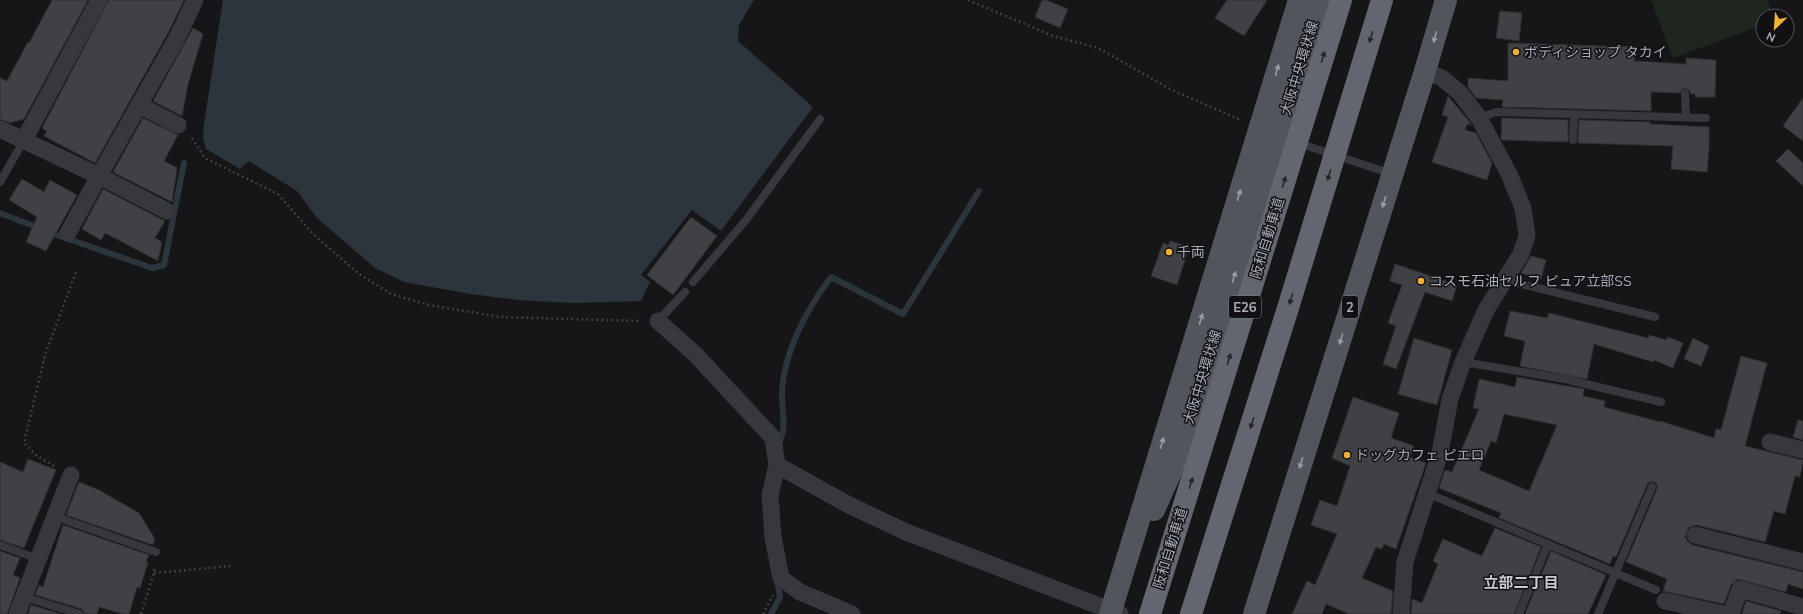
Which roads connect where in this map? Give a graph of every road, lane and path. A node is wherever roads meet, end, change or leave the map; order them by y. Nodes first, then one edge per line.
1 (99, 0) edge
2 (195, 0) edge
3 (968, 0) edge
4 (1299, 0) edge
5 (1320, 0) edge
6 (1341, 0) edge
7 (1382, 0) edge
8 (1446, 0) edge
9 (1425, 71) junction
10 (1685, 93) dead end
11 (139, 105) junction
12 (1574, 114) junction
13 (1686, 117) junction
14 (1479, 118) junction
15 (1706, 118) dead end
16 (820, 119) dead end
17 (178, 125) joint
18 (1250, 125) junction
19 (0, 129) edge
20 (24, 140) junction
21 (1573, 140) dead end
22 (1392, 174) junction
23 (99, 176) junction
24 (0, 182) edge
25 (167, 211) dead end
26 (68, 233) dead end
27 (76, 272) dead end
28 (1504, 280) junction
29 (693, 282) dead end
30 (685, 292) dead end
31 (1655, 317) dead end
32 (658, 321) junction
33 (1463, 362) junction
34 (1661, 402) dead end
35 (1770, 442) dead end
36 (1803, 450) edge
37 (777, 464) junction
38 (71, 474) joint
39 (1652, 487) dead end
40 (1427, 493) junction
41 (54, 516) junction
42 (1695, 535) dead end
43 (1548, 544) junction
44 (0, 545) edge
45 (156, 552) joint
46 (38, 559) junction
47 (1803, 562) edge
48 (232, 566) dead end
49 (1615, 572) junction
50 (154, 573) junction
51 (1660, 595) joint
52 (24, 597) junction
53 (769, 602) dead end
54 (1803, 607) edge
55 (1113, 613) edge
56 (18, 614) edge
57 (80, 614) edge
58 (140, 614) edge
59 (763, 614) edge
60 (852, 614) edge
61 (1150, 614) edge
62 (1191, 614) edge
63 (1254, 614) edge
64 (1401, 614) edge
65 (1519, 614) edge
66 (1598, 614) edge
67 (1723, 614) edge
68 (1731, 614) edge

1 - 20 street
2 - 11 street
3 - 18 path
18 -> 4 main road, 大阪中央環状線
55 -> 5 main road, 大阪中央環状線, bridge
61 -> 6 highway, 阪和自動車道 / E26, bridge
7 -> 62 highway, bridge
8 -> 9 main road, 2
9 - 14 street
9 - 22 main road, 2
10 - 13 lane
11 - 17 street
11 - 23 street
12 - 13 lane
12 - 14 lane
12 - 21 lane
13 - 15 lane
14 - 28 street
16 - 29 lane
17 - 32 path
18 - 22 lane
55 -> 18 main road, 大阪中央環状線
19 - 20 street
20 - 23 street
20 - 24 lane
22 -> 63 main road, 2
23 - 25 street
23 - 26 street
27 - 38 path
28 - 31 lane
28 - 33 street
30 - 32 lane
32 - 37 street
33 - 34 lane
33 - 40 street
35 - 36 street
37 - 55 street
37 - 60 street
38 - 41 street
39 - 49 lane
40 - 43 lane
40 - 64 street
41 - 45 lane
41 - 46 street
42 - 47 street
43 - 49 lane
43 - 65 lane
44 - 46 lane
45 - 50 path
46 - 52 street
48 - 50 path
49 - 51 lane
49 - 66 lane
50 - 58 path
51 - 67 street
52 - 56 street
52 - 57 lane
53 - 59 path
54 - 68 street

